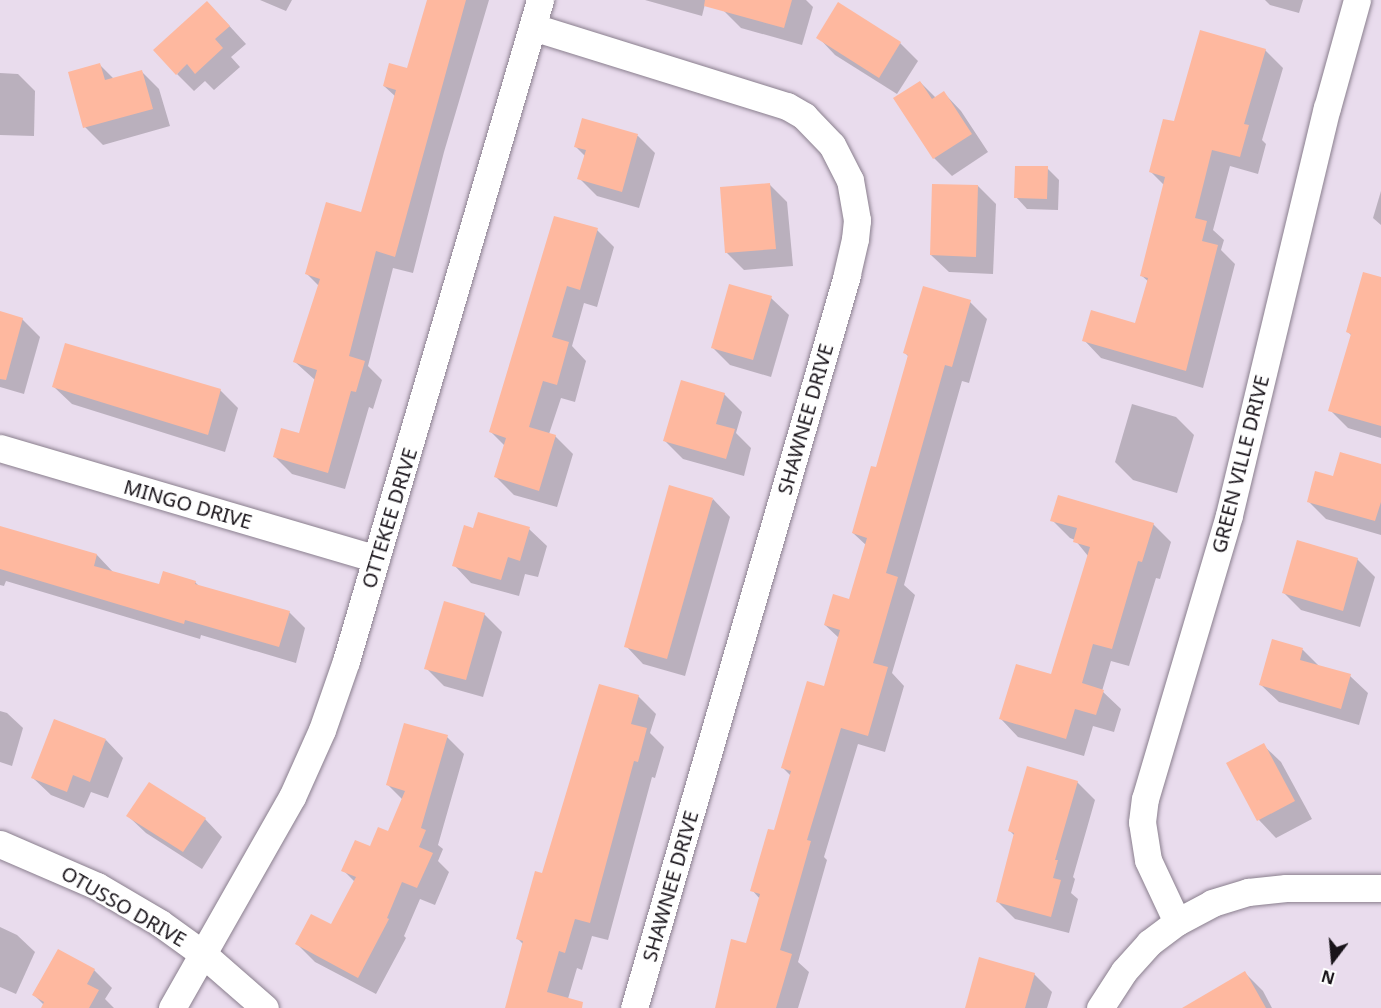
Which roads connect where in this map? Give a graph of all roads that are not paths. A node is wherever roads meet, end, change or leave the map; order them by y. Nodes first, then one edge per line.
1 (540, 0) edge
2 (1357, 0) edge
3 (533, 27) junction
4 (0, 448) edge
5 (376, 559) junction
6 (0, 844) edge
7 (1381, 888) edge
8 (1177, 922) junction
9 (203, 954) junction
10 (172, 1008) edge
11 (265, 1008) edge
12 (634, 1008) edge
13 (1100, 1008) edge

1 - 3 street, OTTEKEE DRIVE
2 - 8 street, GREEN VILLE DRIVE
3 - 5 street, OTTEKEE DRIVE
3 - 12 street, SHAWNEE DRIVE
4 - 5 street, MINGO DRIVE
5 - 9 street, OTTEKEE DRIVE
6 - 9 street, OTUSSO DRIVE
7 - 8 street
8 - 13 street
9 - 10 street, OTTEKEE DRIVE
9 - 11 street, OTUSSO DRIVE

